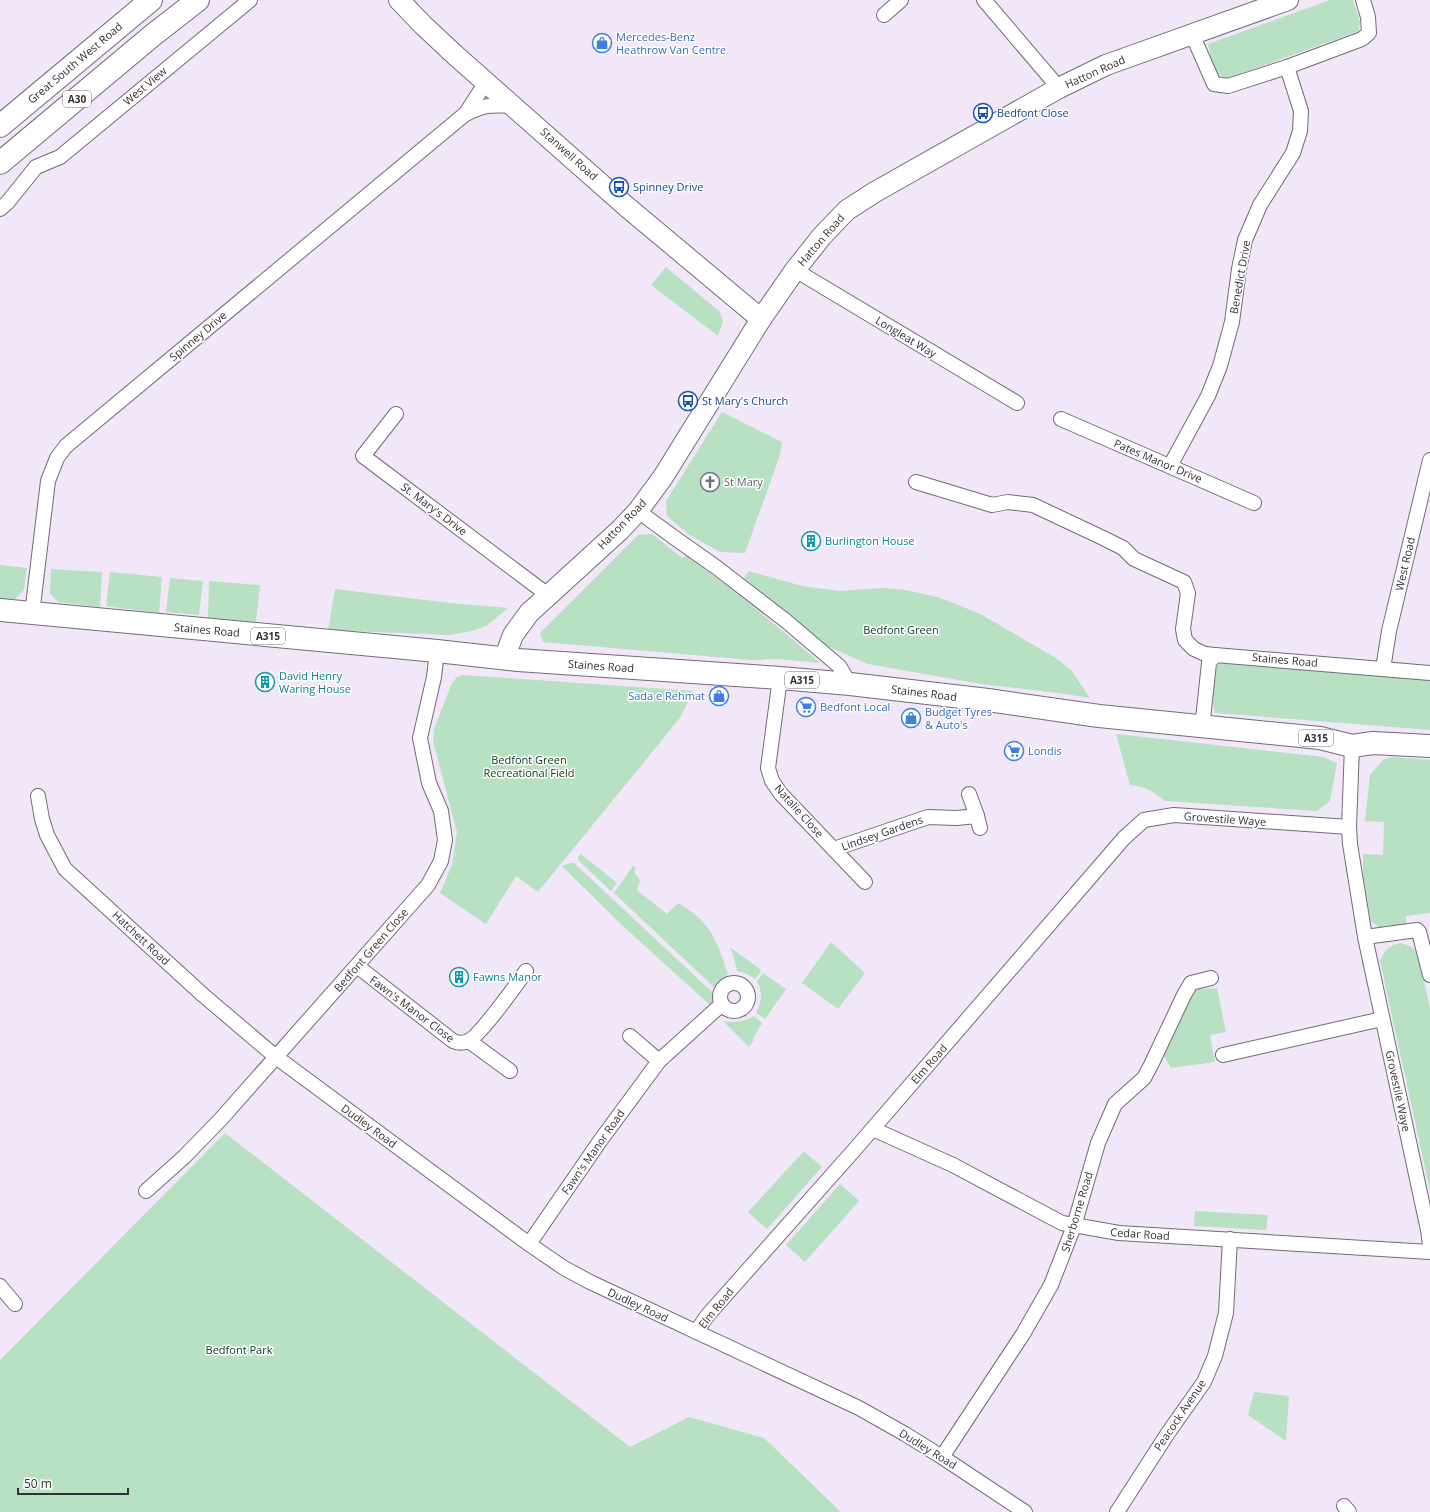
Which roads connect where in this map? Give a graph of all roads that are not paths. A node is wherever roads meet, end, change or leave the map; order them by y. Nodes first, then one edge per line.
1 (150, 0) edge
2 (198, 0) edge
3 (250, 0) edge
4 (400, 0) edge
5 (901, 0) edge
6 (984, 0) edge
7 (1288, 0) edge
8 (1363, 0) edge
9 (884, 16) dead end
10 (1192, 34) junction
11 (1287, 67) junction
12 (486, 82) junction
13 (1059, 88) junction
14 (514, 106) junction
15 (464, 115) junction
16 (0, 126) edge
17 (22, 146) junction
18 (0, 163) edge
19 (36, 167) junction
20 (0, 208) edge
21 (795, 270) junction
22 (761, 319) junction
23 (1017, 403) dead end
24 (396, 414) dead end
25 (1061, 419) dead end
26 (1430, 460) edge
27 (1170, 466) junction
28 (916, 482) dead end
29 (1254, 503) dead end
30 (638, 512) junction
31 (548, 594) junction
32 (0, 610) edge
33 (32, 614) junction
34 (437, 651) junction
35 (1215, 654) junction
36 (504, 659) junction
37 (1382, 669) junction
38 (1430, 673) edge
39 (780, 678) junction
40 (850, 684) junction
41 (1202, 728) junction
42 (1352, 746) junction
43 (1430, 746) edge
44 (969, 794) dead end
45 (38, 796) dead end
46 (1174, 815) joint
47 (1349, 827) junction
48 (834, 849) junction
49 (865, 882) dead end
50 (1366, 937) junction
51 (357, 966) junction
52 (526, 971) dead end
53 (1430, 975) edge
54 (1211, 978) dead end
55 (722, 1004) dead end
56 (1382, 1019) junction
57 (630, 1036) dead end
58 (470, 1041) junction
59 (1223, 1055) dead end
60 (276, 1058) junction
61 (659, 1061) junction
62 (510, 1071) dead end
63 (873, 1129) junction
64 (146, 1191) dead end
65 (1074, 1226) junction
66 (1230, 1239) junction
67 (529, 1244) junction
68 (1430, 1245) edge
69 (1430, 1252) edge
70 (0, 1286) edge
71 (15, 1304) dead end
72 (696, 1332) junction
73 (942, 1457) junction
74 (1025, 1512) edge
75 (1117, 1512) edge

1 - 16 main road, Great South West Road / A30
2 - 17 main road, A30
3 - 19 street, West View
4 - 12 street, Stanwell Road
5 - 9 street
6 - 13 street
7 - 10 street, Hatton Road
8 - 11 street
10 - 11 street
10 - 13 street, Hatton Road
11 - 27 street, Benedict Drive
12 - 14 street, Stanwell Road
12 - 15 street, Spinney Drive
13 - 21 street, Hatton Road
14 - 15 street, Spinney Drive
14 - 22 street, Stanwell Road
15 - 33 street, Spinney Drive
17 - 18 main road, A30
17 - 19 street
19 - 20 street, West View
21 - 22 street, Hatton Road
21 - 23 street, Longleat Way
22 - 30 street, Hatton Road
24 - 31 street, St. Mary's Drive
25 - 27 street, Pates Manor Drive
26 - 37 street, West Road
27 - 29 street, Pates Manor Drive
28 - 35 street, Staines Road
30 - 31 street, Hatton Road
30 - 40 street
31 - 36 street, Hatton Road
32 - 33 main road, Staines Road / A315
33 - 34 main road, Staines Road / A315
34 - 36 main road, Staines Road / A315
34 - 51 street, Bedfont Green Close
35 - 37 street, Staines Road
35 - 41 street
36 - 39 main road, Staines Road / A315
37 - 38 street, Staines Road
39 - 40 main road, Staines Road / A315
39 - 48 street, Natalie Close
40 - 41 main road, Staines Road / A315
41 - 42 main road, Staines Road / A315
42 - 43 main road, Staines Road / A315
42 - 47 street, Grovestile Waye
44 - 48 street, Lindsey Gardens
45 - 60 street, Hatchett Road
46 - 47 street, Grovestile Waye
46 - 63 street, Elm Road
47 - 50 street, Grovestile Waye
48 - 49 street, Natalie Close
50 - 53 street
50 - 56 street, Grovestile Waye
51 - 58 street, Fawn's Manor Close
51 - 60 street, Bedfont Green Close
52 - 58 street, Fawn's Manor Close
54 - 65 street, Sherborne Road
55 - 61 street, Fawn's Manor Road
56 - 59 street
56 - 68 street, Grovestile Waye
57 - 61 street
58 - 62 street, Fawn's Manor Close
60 - 64 street, Bedfont Green Close
60 - 67 street, Dudley Road
61 - 67 street, Fawn's Manor Road
63 - 65 street, Cedar Road
63 - 72 street, Elm Road
65 - 66 street, Cedar Road
65 - 73 street, Sherborne Road
66 - 69 street, Cedar Road
66 - 75 street, Peacock Avenue
67 - 72 street, Dudley Road
70 - 71 street
72 - 73 street, Dudley Road
73 - 74 street, Dudley Road

